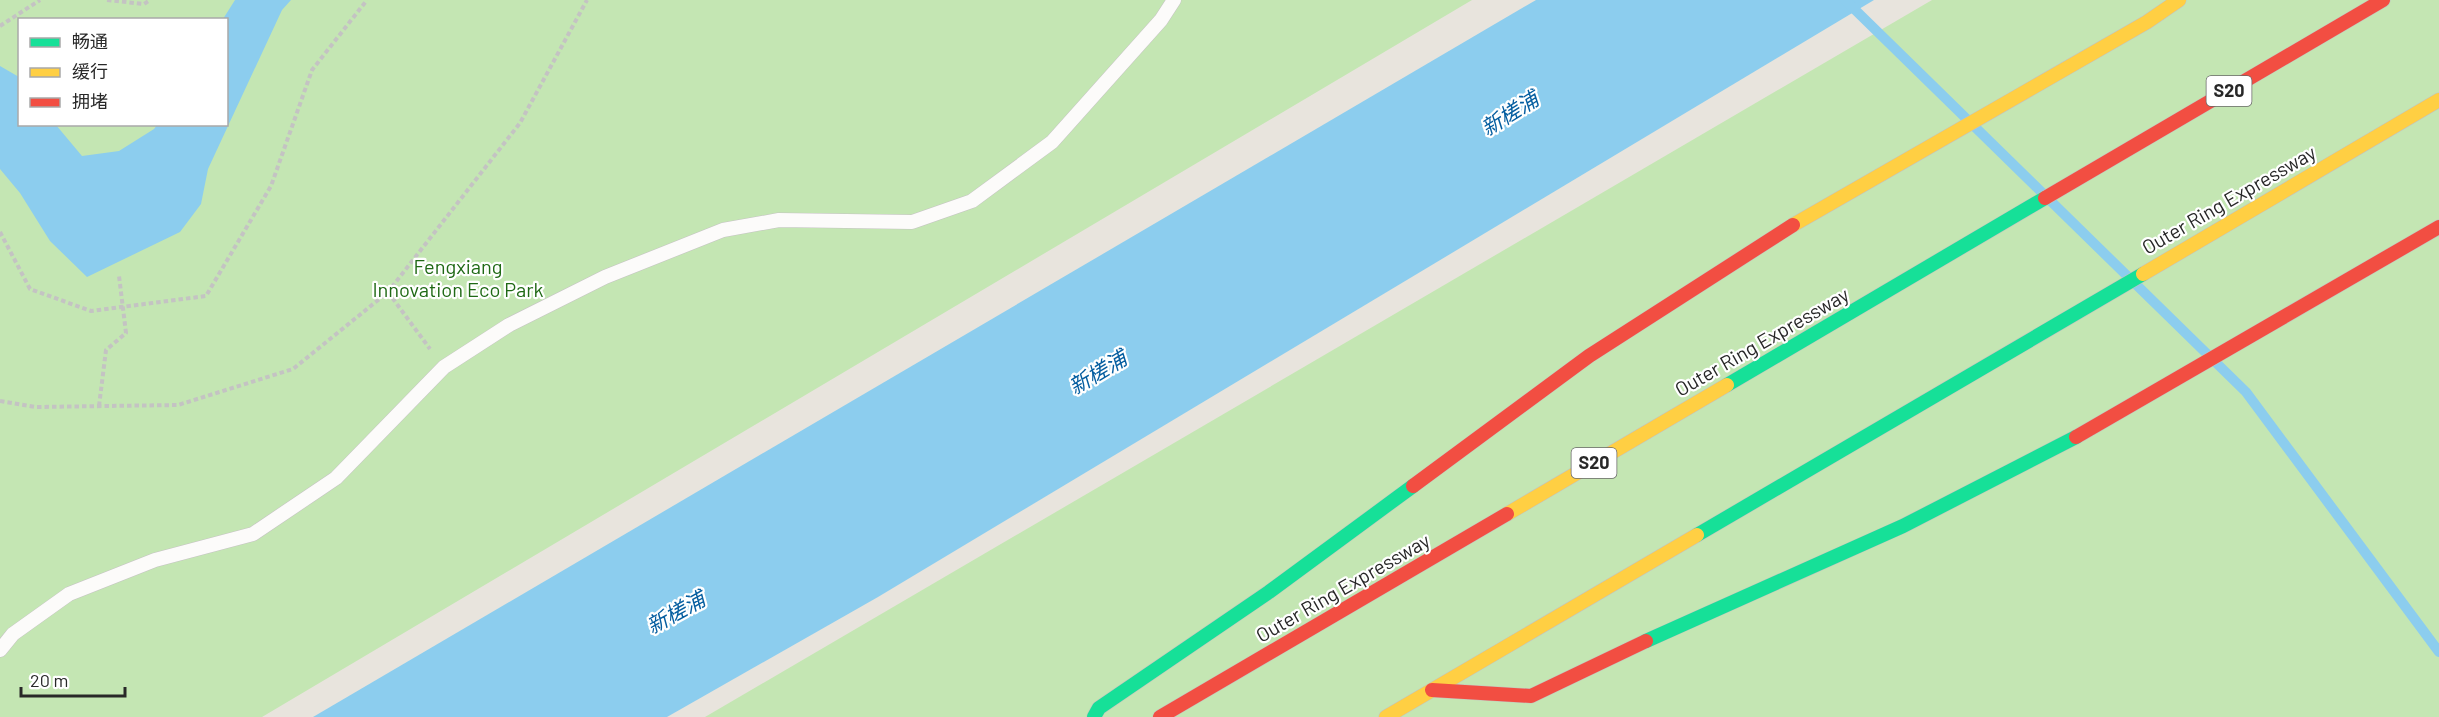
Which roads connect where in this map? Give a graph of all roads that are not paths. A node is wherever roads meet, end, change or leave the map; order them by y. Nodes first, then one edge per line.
1 (1174, 0) edge
2 (2179, 0) edge
3 (2383, 0) edge
4 (2439, 100) edge
5 (2439, 226) edge
6 (0, 650) edge
7 (1432, 690) junction
8 (1094, 717) edge
9 (1160, 717) edge
10 (1386, 717) edge

1 - 6 lane
2 - 8 highway
3 - 9 highway, Outer Ring Expressway / S20
4 - 7 highway, Outer Ring Expressway
5 - 7 highway
7 - 10 highway, Outer Ring Expressway

